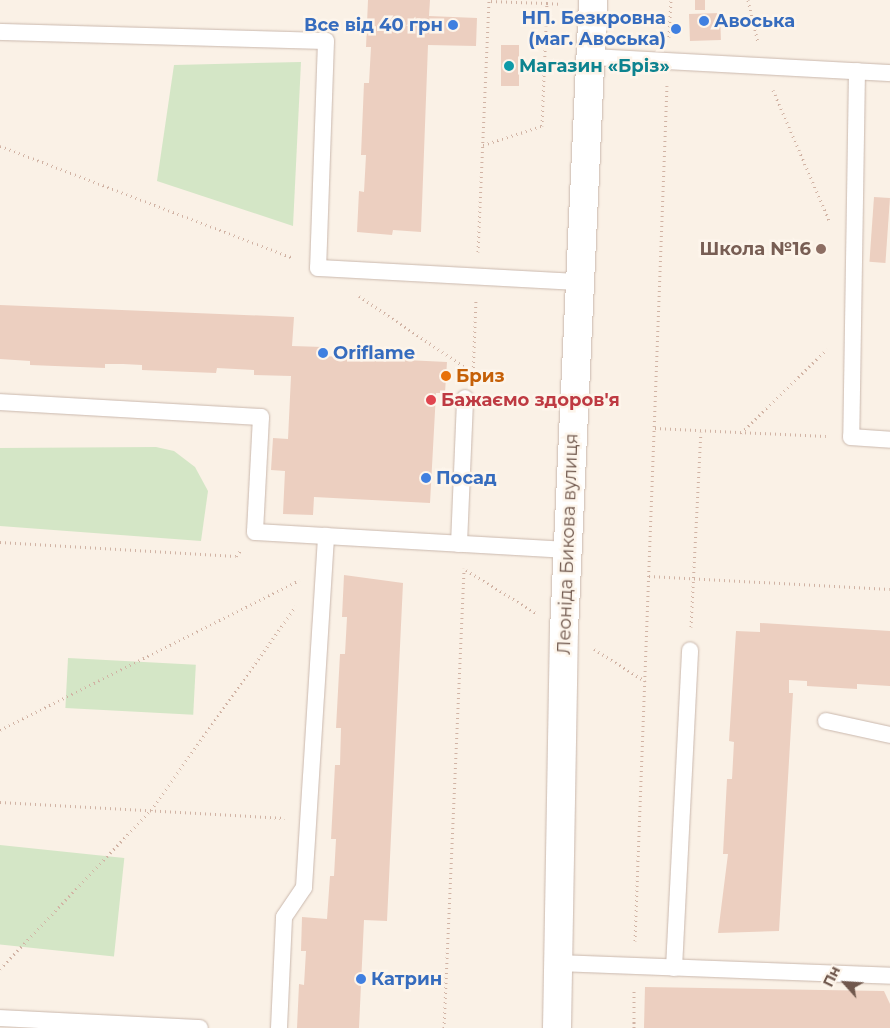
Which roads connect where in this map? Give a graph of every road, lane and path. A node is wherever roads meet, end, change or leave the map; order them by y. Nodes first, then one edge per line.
1 (594, 0) edge
2 (671, 0) edge
3 (748, 0) edge
4 (489, 1) edge
5 (0, 32) edge
6 (591, 57) junction
7 (668, 61) junction
8 (763, 65) junction
9 (857, 71) junction
10 (890, 73) edge
11 (483, 145) dead end
12 (0, 146) edge
13 (831, 225) dead end
14 (318, 268) junction
15 (579, 282) junction
16 (853, 324) junction
17 (473, 372) dead end
18 (465, 398) dead end
19 (0, 402) edge
20 (655, 428) junction
21 (701, 432) junction
22 (742, 433) junction
23 (851, 437) junction
24 (890, 440) edge
25 (255, 532) junction
26 (326, 536) junction
27 (0, 542) edge
28 (459, 544) junction
29 (568, 550) junction
30 (324, 567) junction
31 (649, 576) junction
32 (694, 579) junction
33 (890, 589) edge
34 (690, 650) joint
35 (826, 721) dead end
36 (0, 730) edge
37 (890, 735) edge
38 (0, 802) edge
39 (151, 810) junction
40 (308, 819) junction
41 (559, 963) junction
42 (634, 966) junction
43 (674, 968) junction
44 (0, 969) edge
45 (890, 976) edge
46 (0, 1018) edge
47 (137, 1026) edge
48 (200, 1028) edge
49 (279, 1028) edge
50 (557, 1028) edge
51 (634, 1028) edge

1 - 6 street, Леоніда Бикова вулиця
2 - 7 path
3 - 8 path
4 - 11 path
5 - 14 lane
6 - 7 lane
6 - 15 street, Леоніда Бикова вулиця
7 - 8 lane
7 - 20 path
8 - 9 lane
8 - 13 path
9 - 10 lane
9 - 16 lane
12 - 14 path
14 - 15 lane
14 - 17 path
15 - 29 street, Леоніда Бикова вулиця
16 - 22 path
16 - 23 lane
18 - 28 lane
19 - 25 lane
20 - 21 path
20 - 31 path
21 - 22 path
21 - 32 path
22 - 23 path
23 - 24 lane
25 - 26 lane
25 - 27 path
26 - 28 lane
26 - 30 lane
28 - 29 lane
29 - 41 street, Леоніда Бикова вулиця
30 - 36 path
30 - 39 path
30 - 40 lane
31 - 32 path
31 - 42 path
32 - 33 path
32 - 34 path
34 - 43 lane
35 - 37 lane
38 - 39 path
39 - 40 path
39 - 44 path
40 - 49 lane
41 - 42 lane
41 - 50 street, Леоніда Бикова вулиця
42 - 43 lane
42 - 51 path
43 - 45 lane
46 - 47 lane
47 - 48 lane

